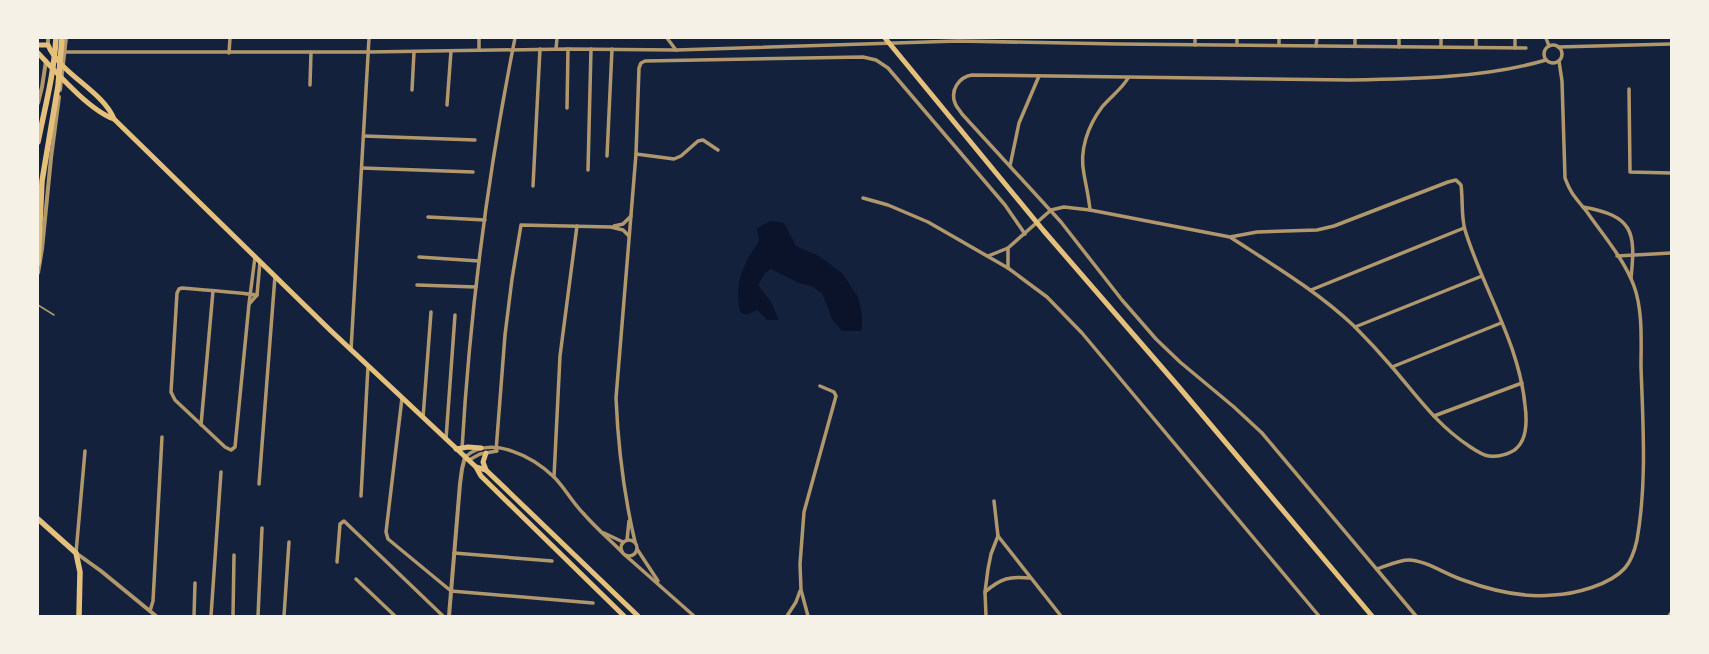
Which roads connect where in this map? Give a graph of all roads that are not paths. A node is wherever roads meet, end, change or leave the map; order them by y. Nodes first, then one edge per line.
1 (48, 38) edge
2 (56, 38) edge
3 (62, 38) edge
4 (66, 38) edge
5 (230, 38) edge
6 (369, 38) edge
7 (479, 38) edge
8 (515, 38) edge
9 (557, 38) edge
10 (667, 38) edge
11 (885, 38) edge
12 (1039, 38) edge
13 (1081, 38) edge
14 (1118, 38) edge
15 (1157, 38) edge
16 (1195, 38) edge
17 (1237, 38) edge
18 (1279, 38) edge
19 (1317, 38) edge
20 (1355, 38) edge
21 (1399, 38) edge
22 (1441, 38) edge
23 (1476, 38) edge
24 (1515, 38) edge
25 (1546, 38) edge
26 (958, 39) edge
27 (919, 40) edge
28 (996, 40) edge
29 (889, 43) junction
30 (1039, 43) junction
31 (1081, 44) junction
32 (1118, 44) junction
33 (1157, 44) junction
34 (1671, 44) edge
35 (38, 45) edge
36 (48, 45) junction
37 (1195, 45) junction
38 (1279, 45) junction
39 (1237, 46) junction
40 (1316, 46) junction
41 (1355, 46) junction
42 (1549, 46) junction
43 (1399, 47) junction
44 (1441, 47) junction
45 (1558, 47) junction
46 (1476, 48) junction
47 (1515, 48) junction
48 (1526, 48) dead end
49 (512, 49) junction
50 (540, 49) junction
51 (556, 49) junction
52 (568, 49) junction
53 (591, 49) junction
54 (612, 49) junction
55 (479, 50) junction
56 (676, 50) junction
57 (451, 51) junction
58 (65, 52) junction
59 (311, 52) junction
60 (369, 52) junction
61 (414, 52) junction
62 (38, 53) edge
63 (229, 53) junction
64 (1546, 60) junction
65 (46, 61) junction
66 (1559, 61) junction
67 (64, 66) junction
68 (1039, 76) junction
69 (62, 77) junction
70 (1128, 78) junction
71 (310, 85) dead end
72 (1629, 89) dead end
73 (412, 90) dead end
74 (41, 92) junction
75 (59, 95) junction
76 (38, 103) edge
77 (446, 105) dead end
78 (567, 108) dead end
79 (114, 119) junction
80 (364, 136) junction
81 (475, 140) dead end
82 (38, 142) edge
83 (718, 150) dead end
84 (636, 154) junction
85 (607, 156) dead end
86 (1010, 166) junction
87 (362, 168) junction
88 (588, 170) dead end
89 (473, 172) dead end
90 (1671, 173) edge
91 (533, 186) dead end
92 (863, 198) dead end
93 (1583, 207) junction
94 (1051, 210) junction
95 (1090, 210) junction
96 (631, 215) junction
97 (428, 217) dead end
98 (485, 220) junction
99 (577, 226) junction
100 (611, 227) junction
101 (1464, 228) junction
102 (1025, 234) junction
103 (630, 236) junction
104 (1230, 237) junction
105 (1008, 248) junction
106 (1671, 253) edge
107 (1634, 255) junction
108 (988, 256) junction
109 (1617, 256) junction
110 (255, 257) junction
111 (419, 257) dead end
112 (479, 261) junction
113 (260, 262) junction
114 (38, 263) edge
115 (1008, 268) junction
116 (38, 273) edge
117 (275, 276) junction
118 (1482, 276) junction
119 (1631, 280) junction
120 (417, 285) dead end
121 (476, 287) junction
122 (1311, 290) junction
123 (213, 291) junction
124 (250, 294) junction
125 (257, 295) junction
126 (249, 304) junction
127 (38, 305) edge
128 (431, 312) dead end
129 (54, 315) dead end
130 (455, 315) dead end
131 (1501, 323) junction
132 (1355, 327) junction
133 (351, 350) junction
134 (368, 366) junction
135 (1392, 367) junction
136 (1522, 383) junction
137 (820, 386) dead end
138 (402, 398) junction
139 (1434, 416) junction
140 (423, 418) junction
141 (201, 425) junction
142 (162, 436) dead end
143 (446, 440) junction
144 (496, 446) junction
145 (462, 447) junction
146 (481, 448) junction
147 (456, 449) junction
148 (502, 449) junction
149 (85, 451) dead end
150 (496, 451) junction
151 (486, 453) junction
152 (465, 457) junction
153 (476, 467) junction
154 (486, 470) junction
155 (221, 472) dead end
156 (554, 477) junction
157 (259, 484) dead end
158 (361, 496) dead end
159 (994, 501) dead end
160 (629, 518) junction
161 (38, 520) edge
162 (262, 528) dead end
163 (600, 530) junction
164 (998, 536) junction
165 (627, 540) junction
166 (289, 542) dead end
167 (623, 542) junction
168 (635, 542) junction
169 (637, 549) junction
170 (76, 552) junction
171 (622, 552) junction
172 (454, 553) junction
173 (234, 555) dead end
174 (626, 555) junction
175 (552, 561) dead end
176 (337, 562) dead end
177 (1377, 569) junction
178 (1030, 578) junction
179 (356, 579) dead end
180 (195, 583) dead end
181 (661, 586) junction
182 (801, 590) junction
183 (451, 591) junction
184 (985, 592) junction
185 (593, 603) dead end
186 (150, 611) junction
187 (1671, 613) edge
188 (79, 616) edge
189 (156, 616) edge
190 (194, 616) edge
191 (211, 616) edge
192 (233, 616) edge
193 (258, 616) edge
194 (284, 616) edge
195 (396, 616) edge
196 (443, 616) edge
197 (449, 616) edge
198 (624, 616) edge
199 (638, 616) edge
200 (694, 616) edge
201 (787, 616) edge
202 (808, 616) edge
203 (986, 616) edge
204 (1061, 616) edge
205 (1319, 616) edge
206 (1372, 616) edge
207 (1416, 616) edge
208 (1669, 616) edge

1 - 36 street
2 - 82 main road
3 - 114 main road
4 - 58 street
5 - 63 street
6 - 60 street
7 - 55 street
8 - 49 street
9 - 51 street
10 - 56 street
11 - 29 main road
12 - 30 street
13 - 31 street
14 - 32 street
15 - 33 street
16 - 37 street
17 - 39 street
18 - 38 street
19 - 40 street
20 - 41 street
21 - 43 street
22 - 44 street
23 - 46 street
24 - 47 street
25 - 42 street
26 - 27 street
26 - 28 street
27 - 29 street
28 - 30 street
29 - 56 street
29 - 206 main road
30 - 31 street
31 - 32 street
32 - 33 street
33 - 37 street
34 - 45 street
35 - 36 main road
36 - 67 main road
37 - 39 street
38 - 39 street
38 - 40 street
40 - 41 street
41 - 43 street
42 - 45 street
42 - 64 street
43 - 44 street
44 - 46 street
45 - 66 street
46 - 47 street
47 - 48 street
49 - 50 street
49 - 55 street
49 - 98 street
50 - 51 street
50 - 91 street
51 - 52 street
52 - 53 street
52 - 78 street
53 - 54 street
53 - 88 street
54 - 56 street
54 - 85 street
55 - 57 street
57 - 61 street
57 - 77 street
58 - 63 street
58 - 67 street
59 - 60 street
59 - 63 street
59 - 71 street
60 - 61 street
60 - 80 street
61 - 73 street
62 - 65 main road
64 - 66 street
64 - 70 street
65 - 69 main road
65 - 74 street
66 - 93 street
67 - 69 street
67 - 79 main road
68 - 70 street
68 - 86 street
68 - 86 street
69 - 75 street
69 - 79 main road
70 - 95 street
72 - 90 street
74 - 75 street
74 - 76 street
75 - 116 street
79 - 110 main road
80 - 81 street
80 - 87 street
83 - 84 street
84 - 96 street
84 - 102 street
86 - 94 street
87 - 89 street
87 - 133 street
92 - 108 street
93 - 107 street
93 - 109 street
94 - 95 street
94 - 102 street
94 - 177 street
95 - 104 street
96 - 100 street
96 - 103 street
97 - 98 street
98 - 112 street
99 - 100 street
99 - 144 street
99 - 156 street
100 - 103 street
101 - 104 street
101 - 118 street
101 - 122 street
102 - 105 street
103 - 160 street
104 - 122 street
105 - 108 street
105 - 115 street
106 - 107 street
107 - 109 street
107 - 119 street
108 - 115 street
109 - 119 street
110 - 113 main road
110 - 124 street
111 - 112 street
112 - 121 street
113 - 117 main road
113 - 125 street
115 - 205 street
117 - 133 main road
117 - 157 street
118 - 131 street
118 - 132 street
119 - 177 street
120 - 121 street
121 - 145 street
122 - 132 street
123 - 124 street
123 - 141 street
123 - 141 street
124 - 125 street
124 - 126 street
125 - 126 street
126 - 141 street
127 - 129 lane
128 - 140 street
130 - 143 street
131 - 135 street
131 - 136 street
132 - 135 street
133 - 134 main road
134 - 138 main road
134 - 158 street
135 - 139 street
136 - 139 street
136 - 139 street
137 - 182 street
138 - 140 main road
138 - 183 street
140 - 143 main road
142 - 186 street
143 - 147 main road
144 - 146 street
144 - 148 street
144 - 150 street
145 - 146 main road
145 - 147 main road
145 - 152 street
146 - 152 street
147 - 152 main road
148 - 150 street
148 - 156 street
149 - 170 street
150 - 151 street
151 - 152 street
151 - 154 main road
152 - 153 main road
152 - 172 street
153 - 154 main road
153 - 198 main road
154 - 199 main road
155 - 191 street
156 - 163 street
159 - 164 street
160 - 165 street
160 - 168 street
161 - 170 main road
162 - 193 street
163 - 167 street
163 - 171 street
164 - 178 street
164 - 184 street
165 - 167 street
165 - 168 street
166 - 194 street
167 - 171 street
168 - 169 street
169 - 174 street
169 - 181 street
170 - 186 street
170 - 188 main road
171 - 174 street
172 - 175 street
172 - 183 street
173 - 192 street
174 - 181 street
176 - 196 street
177 - 207 street
178 - 184 street
178 - 204 street
179 - 195 street
180 - 190 street
181 - 200 street
182 - 201 street
182 - 202 street
183 - 185 street
183 - 197 street
184 - 203 street
186 - 189 street
187 - 208 street

